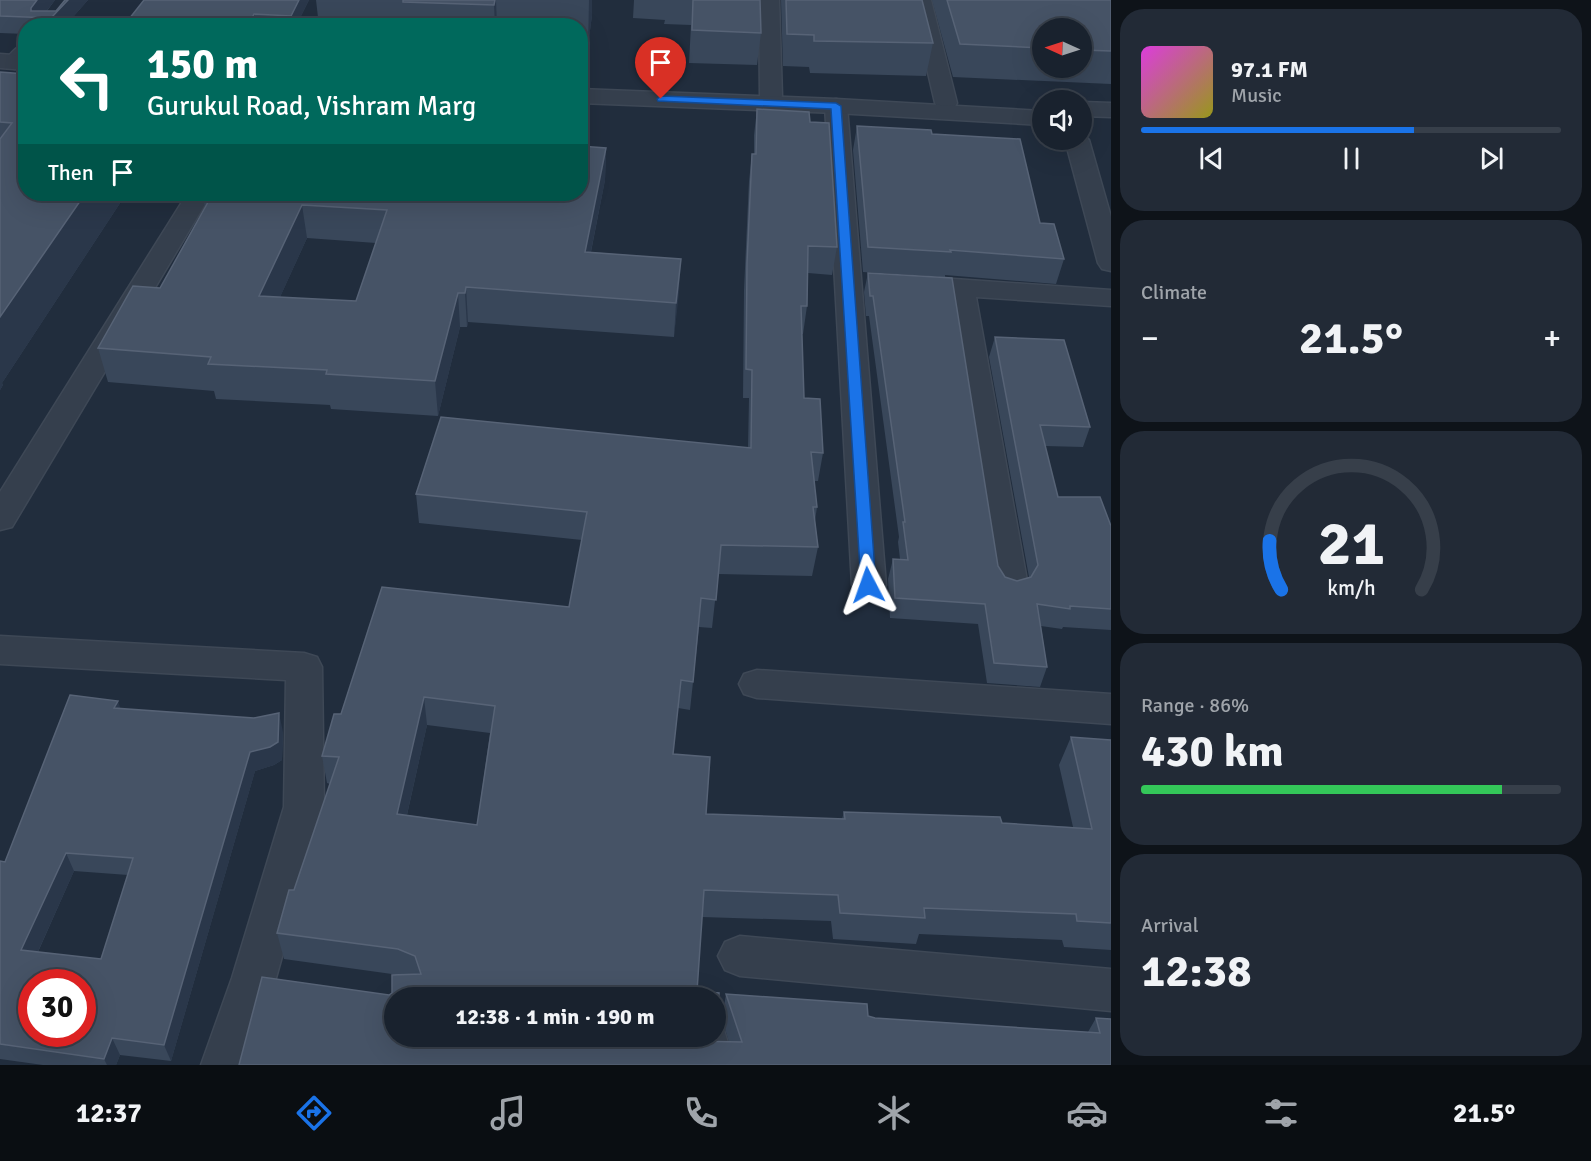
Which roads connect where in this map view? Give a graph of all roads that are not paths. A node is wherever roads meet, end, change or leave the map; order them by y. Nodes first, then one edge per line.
1 (769, 0) edge
2 (921, 0) edge
3 (588, 88) edge
4 (588, 96) edge
5 (771, 96) junction
6 (946, 103) junction
7 (836, 106) junction
8 (1032, 107) edge
9 (1092, 109) edge
10 (1111, 110) edge
11 (1032, 117) edge
12 (1092, 120) edge
13 (1111, 121) edge
14 (1080, 150) edge
15 (195, 201) edge
16 (1111, 263) edge
17 (916, 285) edge
18 (961, 288) junction
19 (1111, 298) edge
20 (0, 519) edge
21 (868, 585) dead end
22 (1011, 586) edge
23 (0, 650) edge
24 (757, 684) dead end
25 (1111, 709) edge
26 (740, 957) dead end
27 (1111, 990) edge
28 (708, 1047) edge
29 (224, 1065) edge
30 (712, 1065) edge

1 - 5 street
2 - 6 street
3 - 5 street
4 - 7 street
5 - 6 street
6 - 8 street
7 - 11 street
7 - 21 street
9 - 10 street
12 - 13 street
14 - 16 street
15 - 20 street
17 - 18 street
18 - 19 street
18 - 22 street
23 - 29 street
24 - 25 street
26 - 27 street
28 - 30 street

